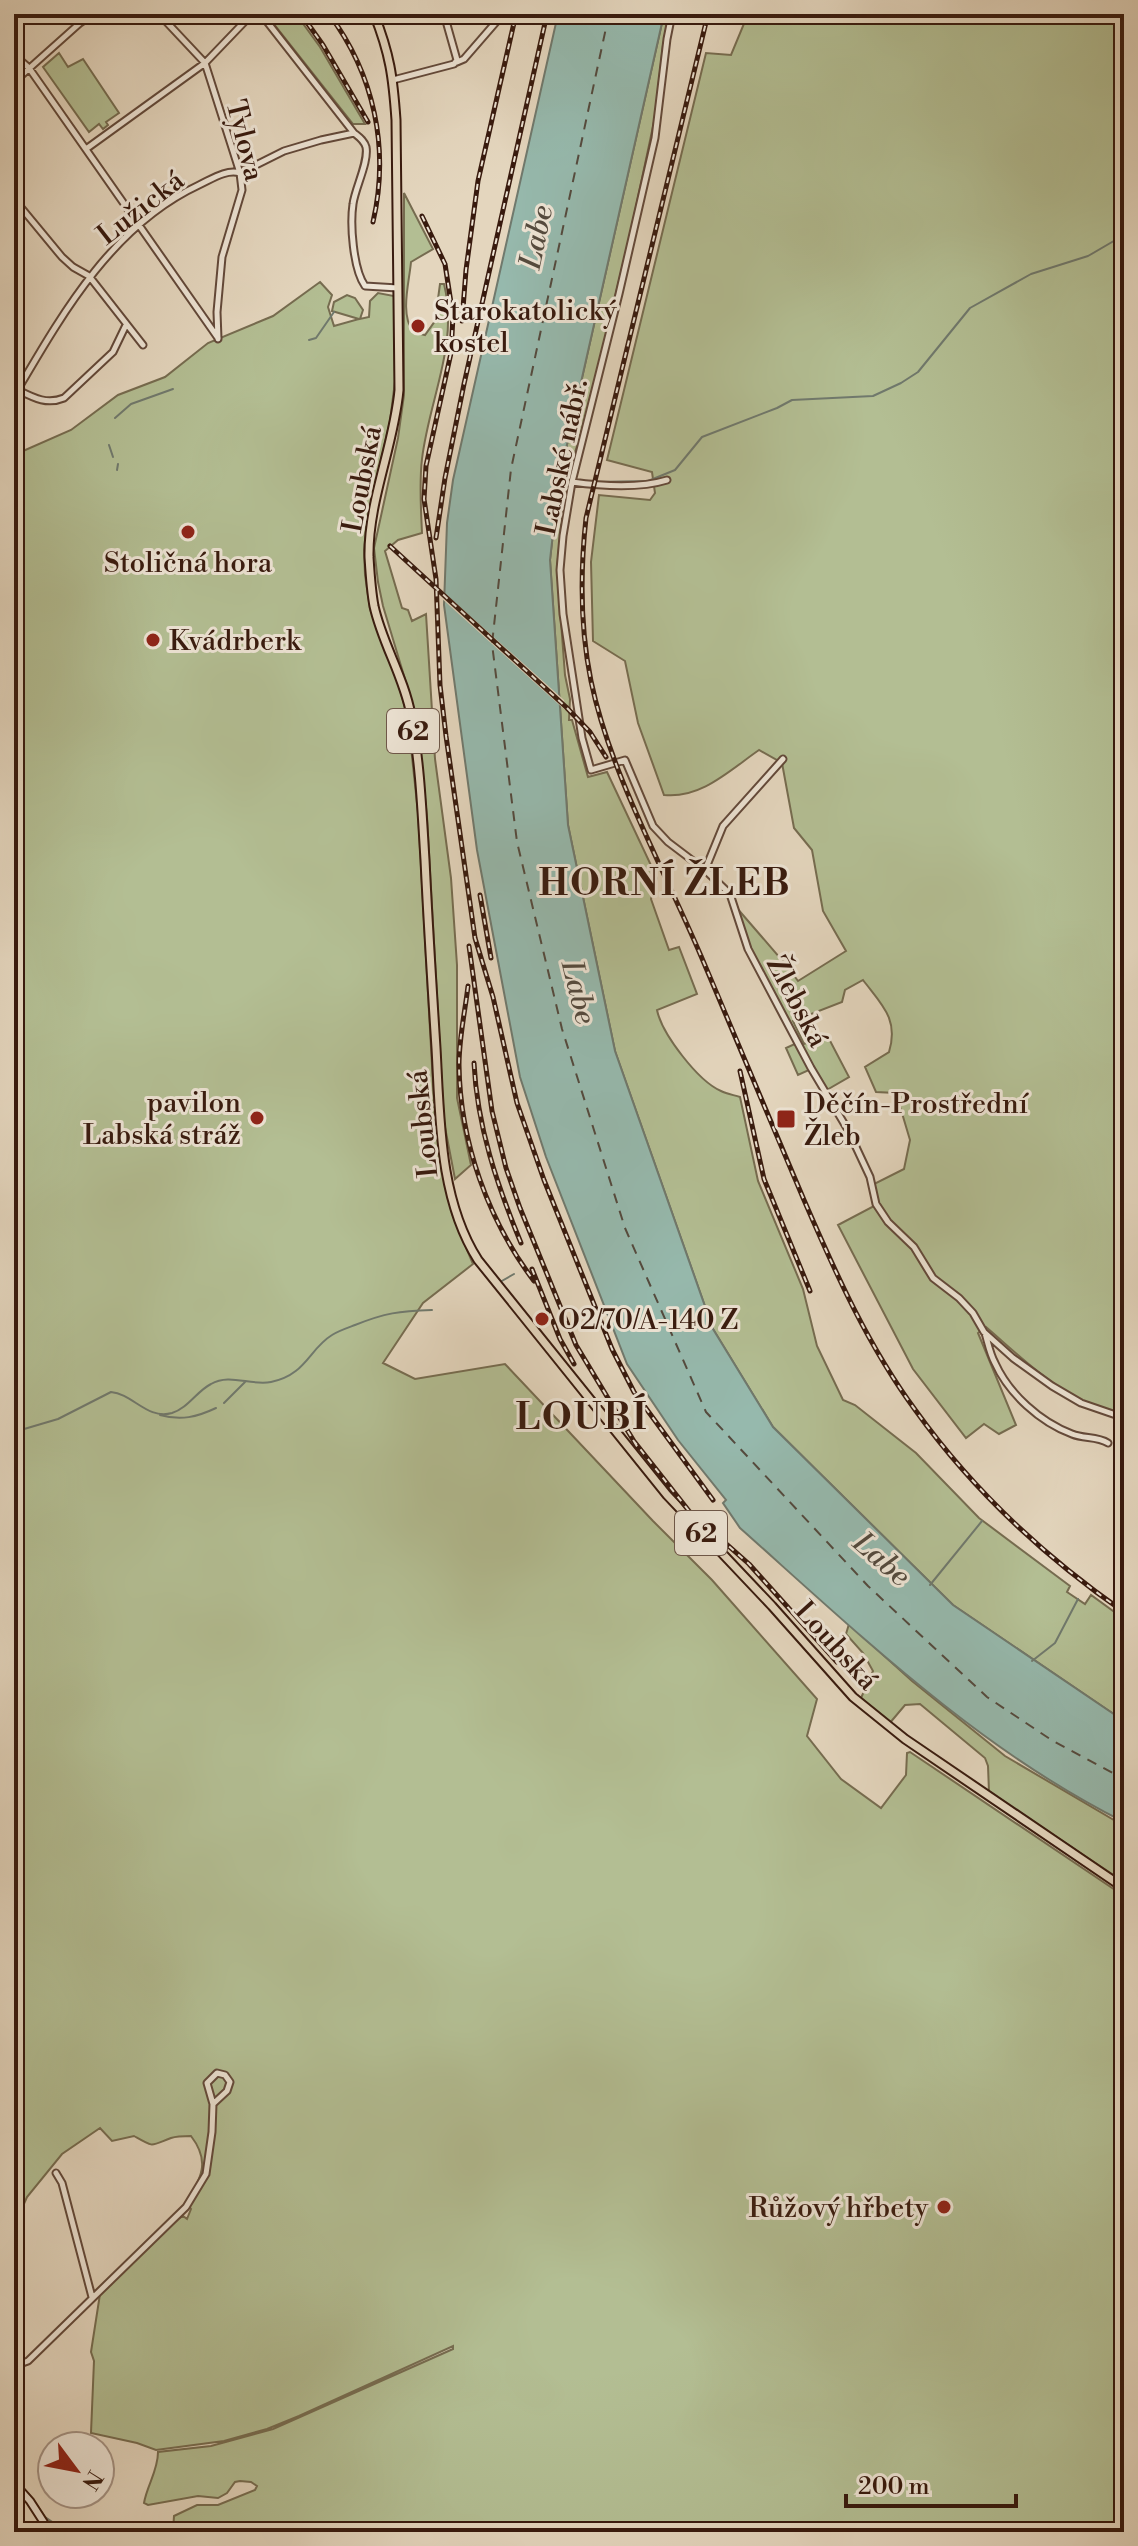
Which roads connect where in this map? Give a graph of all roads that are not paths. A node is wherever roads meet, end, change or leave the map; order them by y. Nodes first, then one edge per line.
1 (73, 14) edge
2 (93, 14) edge
3 (159, 14) edge
4 (252, 14) edge
5 (261, 14) edge
6 (374, 14) edge
7 (444, 14) edge
8 (503, 14) edge
9 (672, 14) edge
10 (80, 23) junction
11 (14, 55) edge
12 (456, 61) junction
13 (205, 63) junction
14 (29, 68) junction
15 (393, 80) junction
16 (14, 82) edge
17 (354, 133) junction
18 (86, 149) junction
19 (240, 173) junction
20 (14, 199) edge
21 (139, 226) junction
22 (89, 276) junction
23 (398, 288) junction
24 (126, 325) junction
25 (143, 345) dead end
26 (18, 390) junction
27 (14, 396) edge
28 (667, 480) dead end
29 (572, 482) junction
30 (783, 759) dead end
31 (591, 770) joint
32 (705, 870) junction
33 (984, 1332) junction
34 (1124, 1416) edge
35 (1108, 1443) dead end
36 (1124, 1888) edge
37 (213, 2104) junction
38 (56, 2173) dead end
39 (92, 2297) junction
40 (14, 2366) edge
41 (14, 2483) edge
42 (50, 2532) edge

1 - 10 street
2 - 10 street
3 - 13 street, Tylova
4 - 13 street
5 - 17 street
6 - 15 main road, 62
7 - 12 street
8 - 12 street
9 - 29 street, Labské nábř.
10 - 14 street
11 - 14 street
12 - 15 street
13 - 18 street
13 - 19 street, Tylova
14 - 16 street
14 - 18 street
15 - 23 main road, Loubská / 62
17 - 19 street, Lužická
17 - 23 street
18 - 21 street
19 - 21 street, Lužická
19 - 21 street, Tylova
20 - 22 street
21 - 22 street, Lužická
22 - 24 street
22 - 26 street, Lužická
23 - 36 main road, Loubská / 62
24 - 25 street
24 - 26 street
26 - 27 street, Lužická
28 - 29 street
29 - 31 street, Labské nábř.
30 - 32 street
31 - 32 street, Žlebská
32 - 33 street, Žlebská
33 - 34 street, Žlebská
33 - 35 street, Žlebská
37 - 37 street
37 - 39 street
38 - 39 street
39 - 40 street
41 - 42 street

